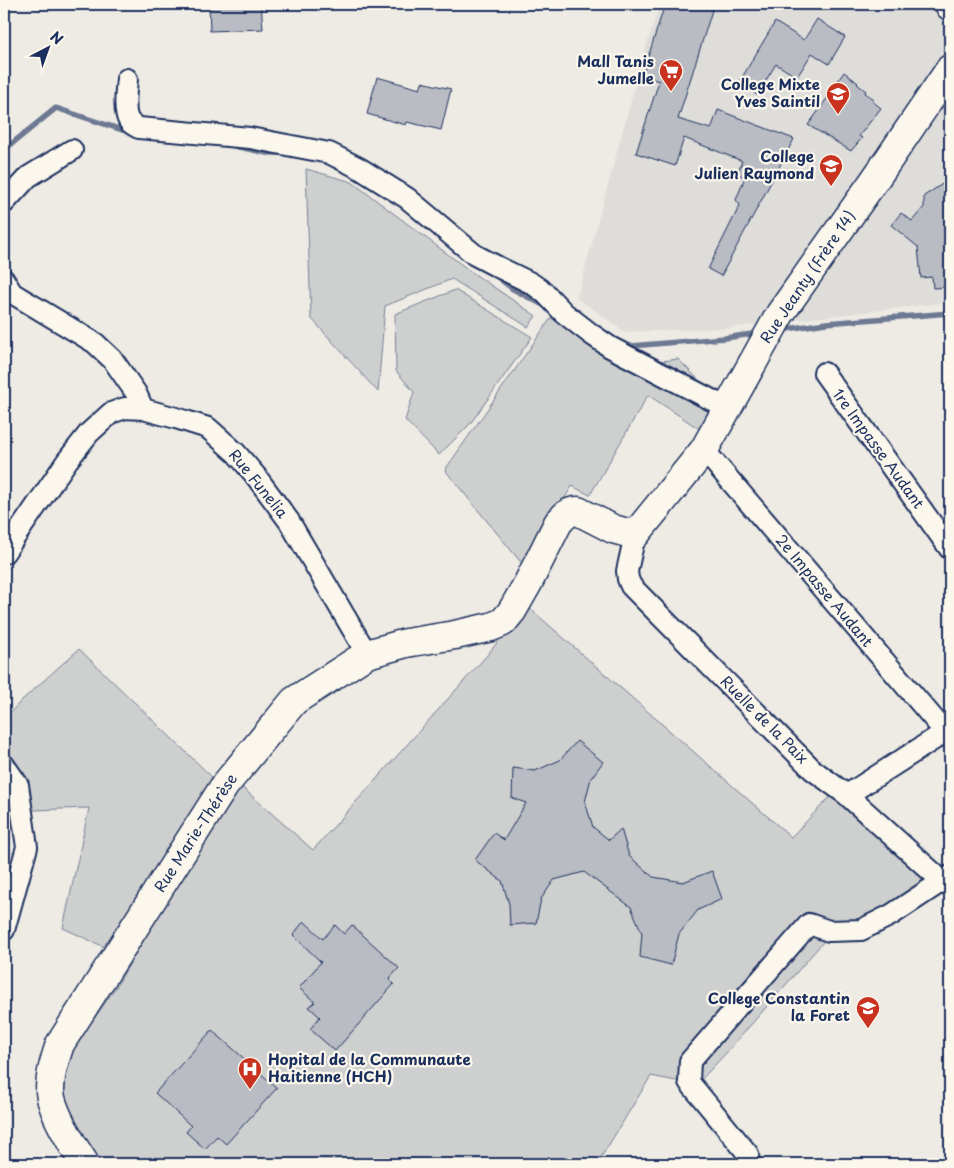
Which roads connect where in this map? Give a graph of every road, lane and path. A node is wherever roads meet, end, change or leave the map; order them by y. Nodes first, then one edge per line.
1 (950, 69) edge
2 (127, 79) dead end
3 (72, 150) dead end
4 (4, 203) edge
5 (4, 280) edge
6 (824, 374) dead end
7 (727, 408) junction
8 (143, 409) junction
9 (704, 450) junction
10 (635, 535) junction
11 (950, 550) edge
12 (4, 552) edge
13 (367, 654) junction
14 (947, 730) edge
15 (4, 765) edge
16 (847, 795) junction
17 (946, 878) edge
18 (4, 930) edge
19 (85, 1164) edge
20 (748, 1164) edge

1 - 7 street, Rue Jeanty (Frère 14)
2 - 7 street
3 - 4 street
5 - 8 street
6 - 11 street, 1re Impasse Audant
7 - 9 street, Rue Jeanty (Frère 14)
8 - 12 street, Rue Funelia
8 - 13 street, Rue Funelia
9 - 10 street, Rue Jeanty (Frère 14)
9 - 14 street, 2e Impasse Audant
10 - 13 street, Rue Marie-Thérèse
10 - 16 street, Ruelle de la Paix
13 - 19 street, Rue Marie-Thérèse
14 - 16 street
15 - 18 street
16 - 17 street, Ruelle de la Paix
17 - 20 street

